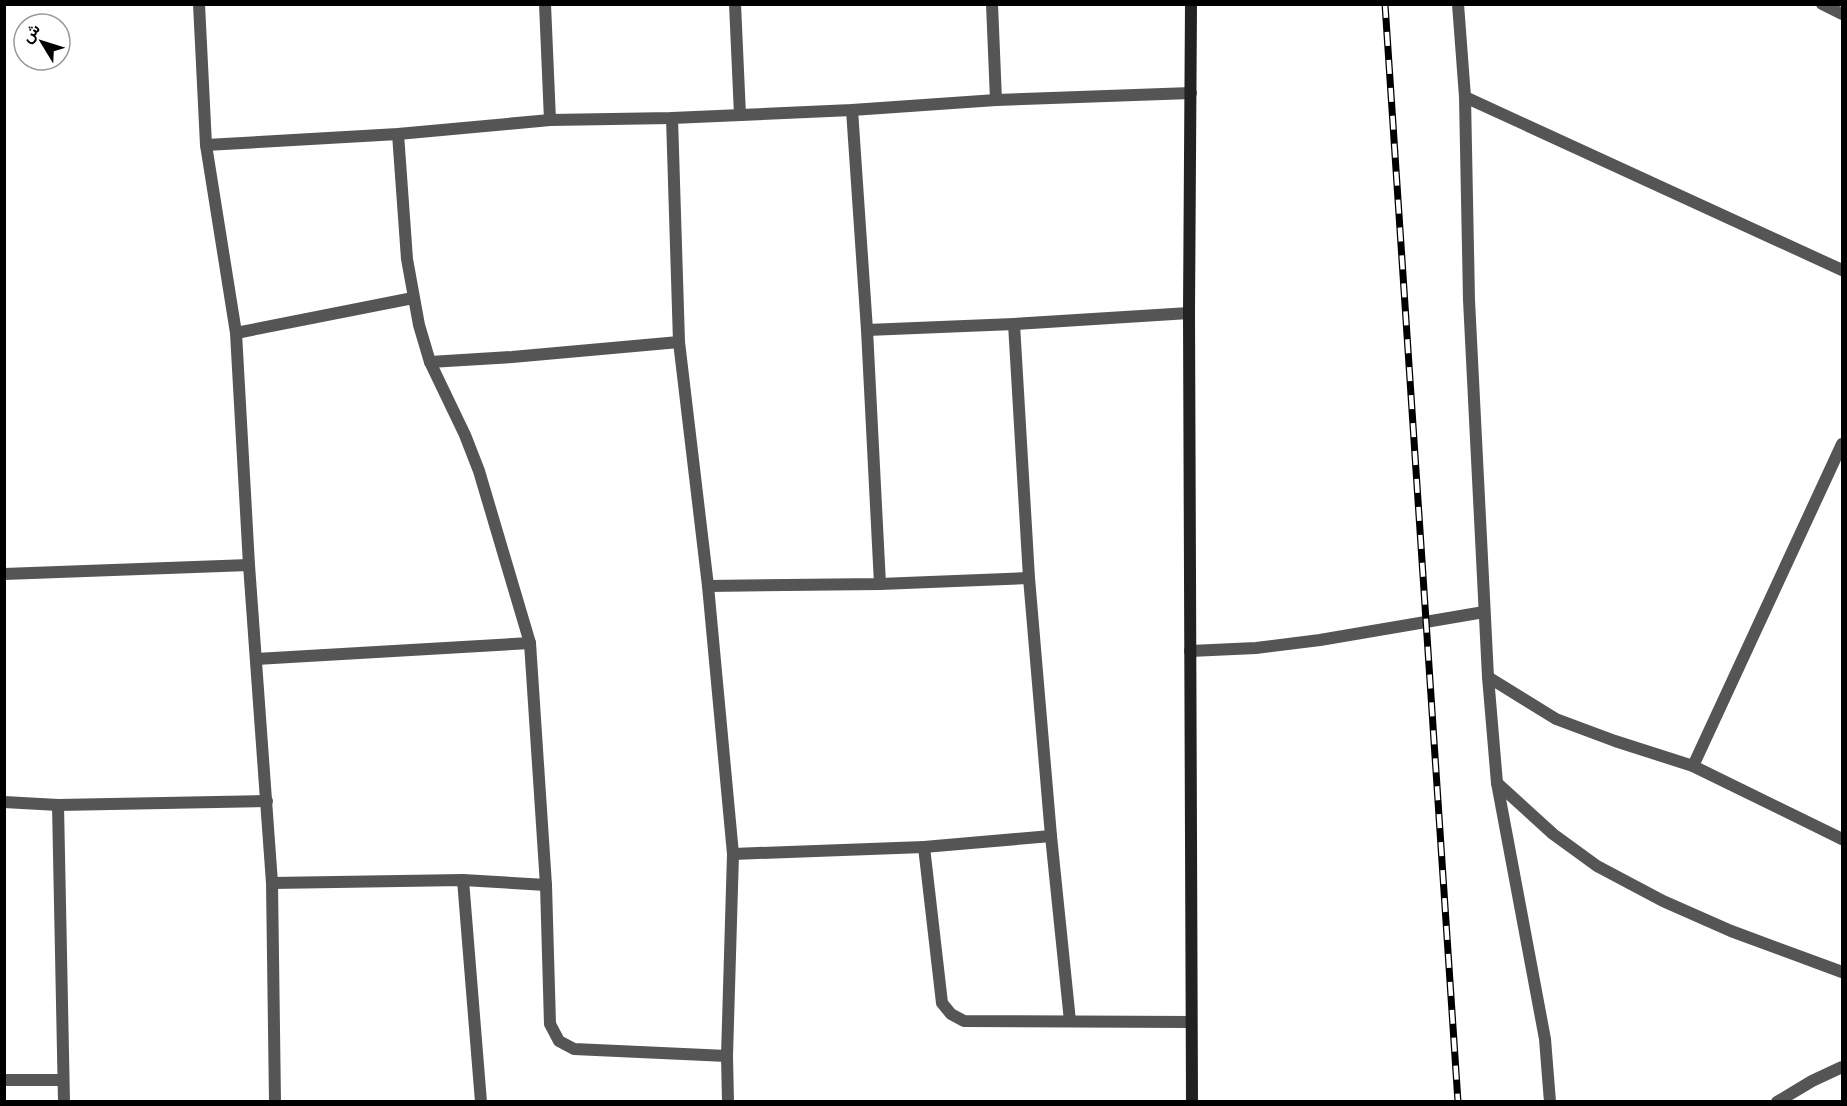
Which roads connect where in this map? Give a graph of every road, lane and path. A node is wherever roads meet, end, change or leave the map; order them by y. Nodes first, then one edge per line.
1 (199, 4) edge
2 (545, 4) edge
3 (735, 4) edge
4 (992, 4) edge
5 (1191, 4) edge
6 (1458, 4) edge
7 (1822, 4) edge
8 (1840, 10) edge
9 (1191, 93) junction
10 (1465, 97) junction
11 (996, 100) junction
12 (852, 110) junction
13 (740, 115) junction
14 (672, 118) junction
15 (550, 120) junction
16 (398, 134) junction
17 (206, 145) junction
18 (1842, 270) edge
19 (413, 298) junction
20 (1189, 314) junction
21 (1014, 324) junction
22 (867, 330) junction
23 (236, 333) junction
24 (679, 342) junction
25 (430, 362) junction
26 (1842, 444) edge
27 (249, 565) junction
28 (4, 574) edge
29 (1029, 578) junction
30 (880, 584) junction
31 (708, 586) junction
32 (1484, 612) junction
33 (530, 644) junction
34 (1190, 651) junction
35 (256, 659) junction
36 (1488, 677) junction
37 (1693, 766) junction
38 (1497, 783) junction
39 (267, 801) junction
40 (4, 802) edge
41 (58, 805) junction
42 (1051, 836) junction
43 (1842, 839) edge
44 (924, 847) junction
45 (732, 854) junction
46 (463, 880) junction
47 (272, 883) junction
48 (546, 885) junction
49 (1842, 972) edge
50 (1070, 1021) junction
51 (1191, 1022) junction
52 (727, 1056) junction
53 (1842, 1067) edge
54 (4, 1080) edge
55 (63, 1080) junction
56 (64, 1101) edge
57 (275, 1101) edge
58 (481, 1101) edge
59 (728, 1101) edge
60 (1192, 1101) edge
61 (1550, 1101) edge
62 (1777, 1101) edge

1 - 17 street
2 - 15 street
3 - 13 street
4 - 11 street
5 - 9 main road
6 - 10 street
7 - 8 street
9 - 11 street
9 - 20 main road
10 - 18 street
10 - 32 street
11 - 12 street
12 - 13 street
12 - 22 street
13 - 14 street
14 - 15 street
14 - 24 street
15 - 16 street
16 - 17 street
16 - 19 street
17 - 23 street
19 - 23 street
19 - 25 street
20 - 21 street
20 - 34 main road
21 - 22 street
21 - 29 street
22 - 30 street
23 - 27 street
24 - 25 street
24 - 31 street
25 - 33 street
26 - 37 street
27 - 28 street
27 - 35 street
29 - 30 street
29 - 42 street
30 - 31 street
31 - 45 street
32 - 34 street
32 - 36 street
33 - 35 street
33 - 48 street
34 - 51 main road
35 - 39 street
36 - 37 street
36 - 38 street
37 - 43 street
38 - 49 street
38 - 61 street
39 - 41 street
39 - 47 street
40 - 41 street
41 - 55 street
42 - 44 street
42 - 50 street
44 - 45 street
44 - 50 street
45 - 52 street
46 - 47 street
46 - 48 street
46 - 58 street
47 - 57 street
48 - 52 street
50 - 51 street
51 - 60 main road
52 - 59 street
53 - 62 street
54 - 55 street
55 - 56 street

